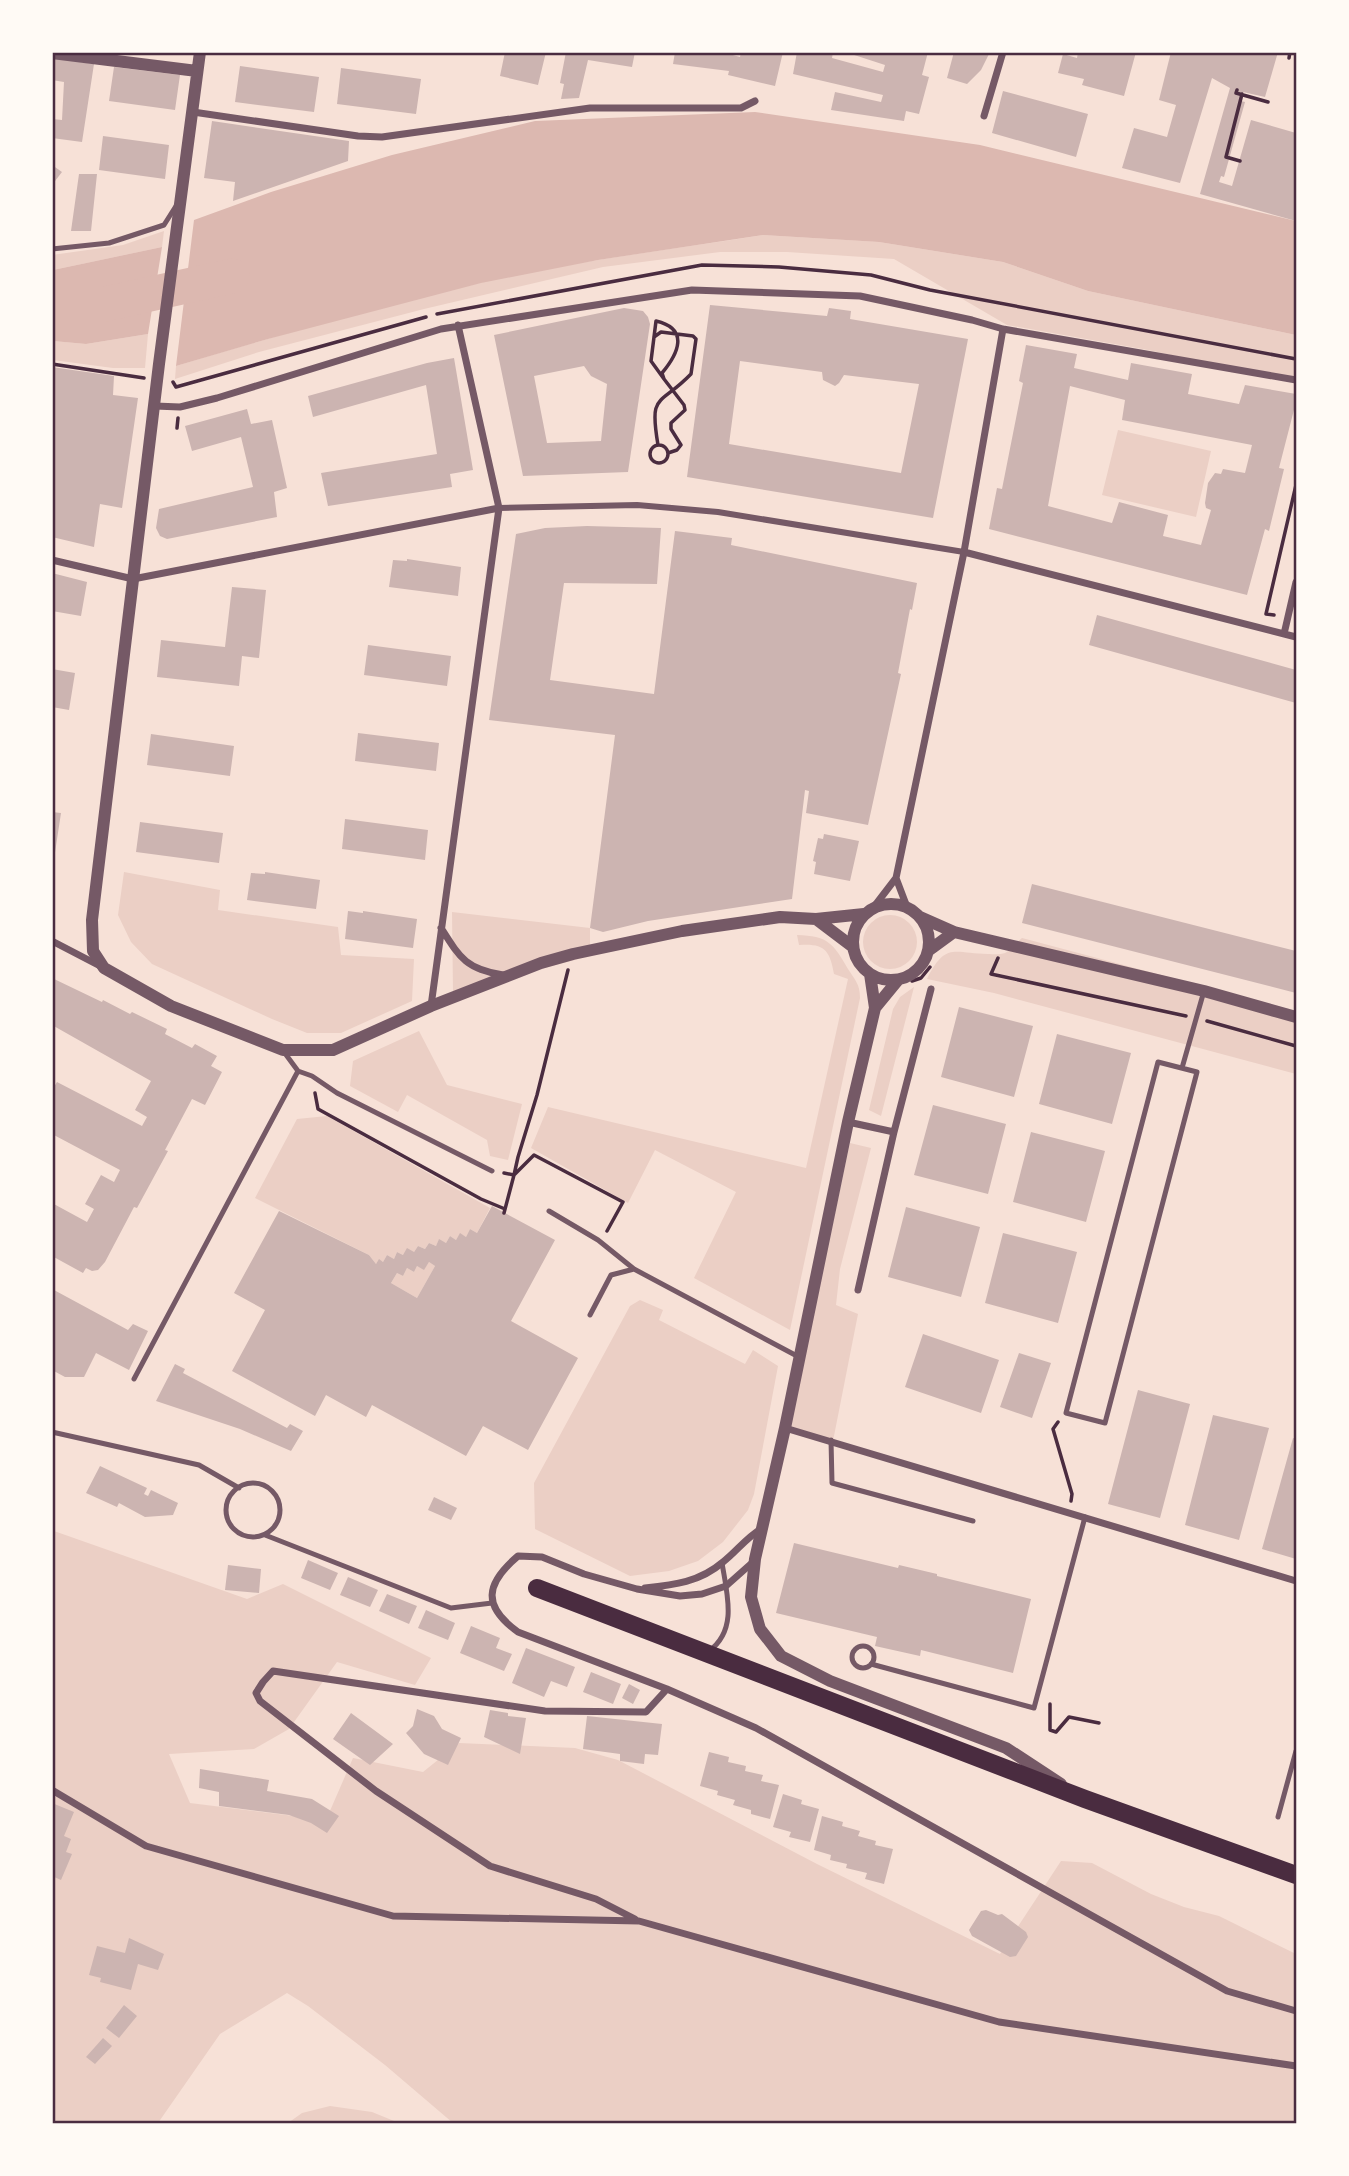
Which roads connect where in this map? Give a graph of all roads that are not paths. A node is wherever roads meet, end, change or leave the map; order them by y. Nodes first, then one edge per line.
1 (200, 52) edge
2 (1003, 52) edge
3 (52, 53) edge
4 (198, 71) junction
5 (755, 101) dead end
6 (193, 112) junction
7 (984, 116) dead end
8 (180, 204) junction
9 (52, 249) edge
10 (458, 325) junction
11 (1003, 329) junction
12 (1297, 380) edge
13 (155, 407) junction
14 (499, 508) junction
15 (964, 552) junction
16 (52, 560) edge
17 (133, 579) junction
18 (1297, 582) edge
19 (1284, 634) junction
20 (1297, 637) edge
21 (896, 878) junction
22 (907, 907) junction
23 (869, 911) junction
24 (920, 917) junction
25 (816, 919) junction
26 (440, 927) junction
27 (954, 932) junction
28 (52, 941) edge
29 (853, 947) junction
30 (931, 955) junction
31 (104, 968) junction
32 (870, 974) junction
33 (508, 976) junction
34 (904, 981) junction
35 (931, 989) dead end
36 (1204, 991) junction
37 (431, 1006) junction
38 (875, 1008) junction
39 (1297, 1017) edge
40 (283, 1050) junction
41 (1182, 1068) junction
42 (298, 1071) junction
43 (848, 1122) junction
44 (894, 1132) junction
45 (492, 1171) dead end
46 (549, 1212) dead end
47 (634, 1269) junction
48 (858, 1290) dead end
49 (590, 1315) dead end
50 (800, 1358) junction
51 (134, 1379) dead end
52 (785, 1428) junction
53 (52, 1432) edge
54 (831, 1440) junction
55 (239, 1488) junction
56 (1085, 1517) junction
57 (973, 1521) dead end
58 (764, 1526) junction
59 (265, 1535) junction
60 (755, 1559) junction
61 (722, 1563) junction
62 (1297, 1581) edge
63 (726, 1586) junction
64 (537, 1588) dead end
65 (637, 1589) junction
66 (492, 1603) junction
67 (706, 1653) junction
68 (871, 1664) junction
69 (667, 1689) junction
70 (1297, 1751) edge
71 (52, 1790) edge
72 (1085, 1799) junction
73 (1278, 1817) dead end
74 (1297, 1875) edge
75 (639, 1921) junction
76 (1297, 2011) edge
77 (1297, 2066) edge

1 - 4 street
2 - 7 street
3 - 4 street
4 - 6 street
5 - 6 street
6 - 8 street
8 - 9 lane
8 - 13 street
10 - 11 street
10 - 13 street
10 - 14 street
11 - 12 street
11 - 15 street
13 - 17 street
14 - 15 street
14 - 17 street
14 - 26 street
15 - 19 street
15 - 21 street
16 - 17 street
17 - 31 street
18 - 19 street
19 - 20 street
21 - 22 street
21 - 23 street
22 - 23 street
22 - 24 street
23 - 25 street
23 - 29 street
24 - 27 street
24 - 30 street
25 - 29 street
25 - 33 street
26 - 33 street
26 - 37 street
27 - 30 street
27 - 36 street
28 - 31 street
29 - 32 street
30 - 34 street
31 - 40 street
32 - 34 street
32 - 38 street
33 - 37 street
34 - 38 street
35 - 44 street
36 - 39 street
36 - 41 lane
37 - 40 street
38 - 43 street
40 - 42 lane
41 - 41 lane
42 - 45 lane
42 - 51 lane
43 - 44 street
43 - 50 street
44 - 48 street
46 - 47 lane
47 - 49 lane
47 - 50 lane
50 - 52 street
52 - 54 street
52 - 58 street
53 - 55 lane
54 - 56 street
54 - 57 lane
55 - 59 lane
55 - 59 lane
56 - 62 street
56 - 68 lane
58 - 60 street
58 - 61 street
59 - 66 lane
60 - 63 street
60 - 72 street
61 - 63 lane
61 - 65 street
63 - 65 street
63 - 67 lane
64 - 67 main road
65 - 66 street
66 - 69 street
67 - 72 main road
68 - 68 lane
69 - 75 street
69 - 76 street
70 - 73 lane
71 - 75 street
72 - 74 main road
75 - 77 street

